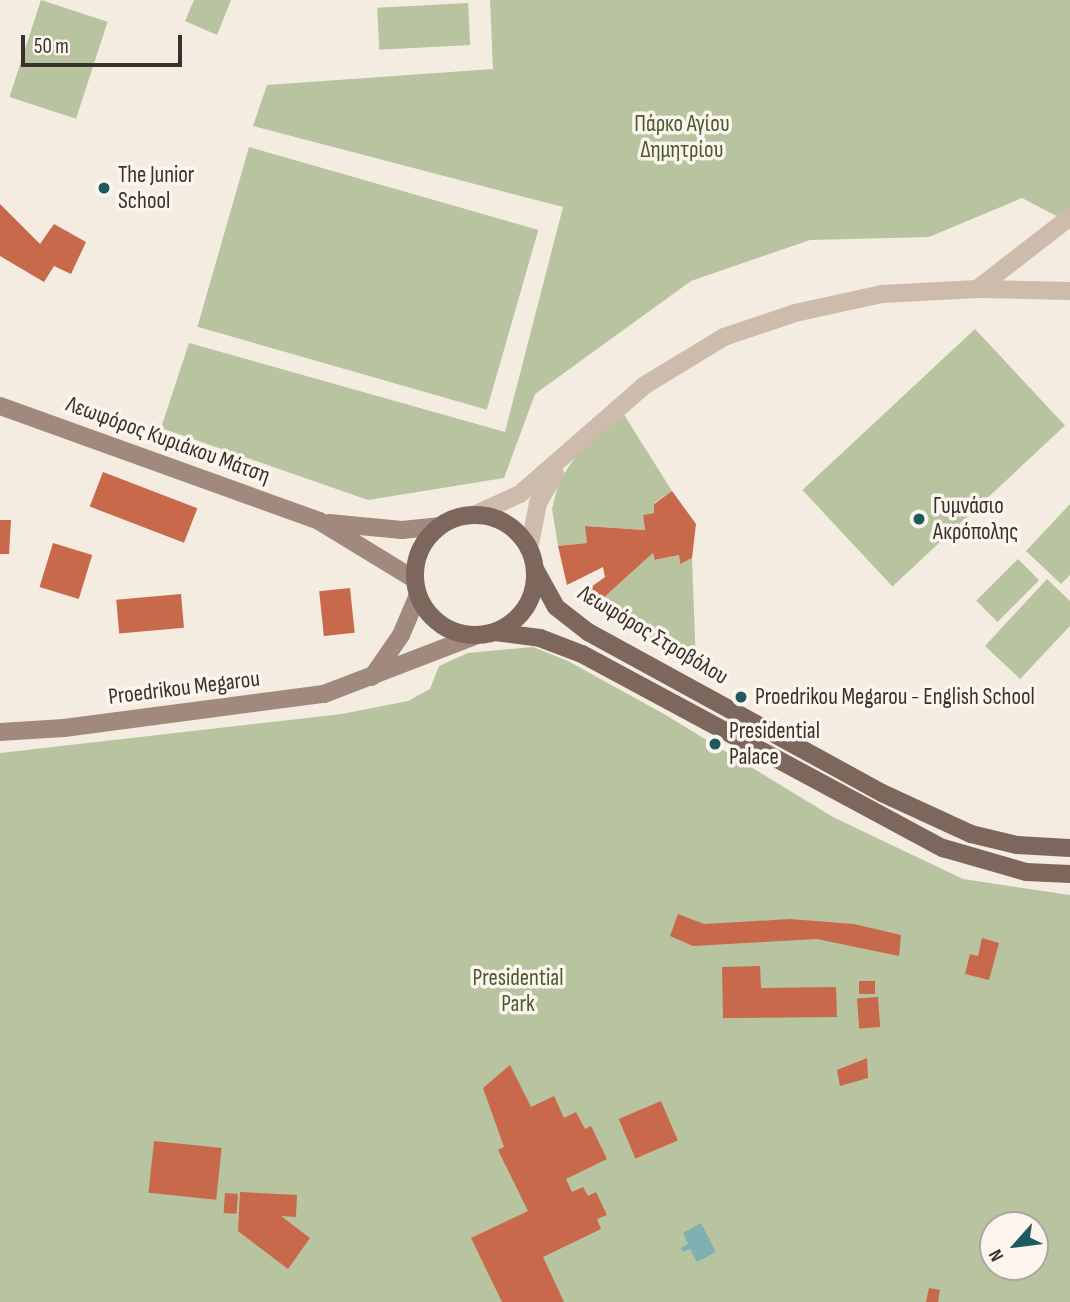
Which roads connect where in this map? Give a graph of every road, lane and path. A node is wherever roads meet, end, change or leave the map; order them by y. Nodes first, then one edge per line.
1 (1070, 218) edge
2 (976, 289) junction
3 (1070, 291) edge
4 (0, 406) edge
5 (573, 447) junction
6 (477, 514) junction
7 (318, 521) junction
8 (439, 526) junction
9 (529, 549) junction
10 (535, 569) junction
11 (416, 587) junction
12 (495, 632) junction
13 (475, 636) junction
14 (372, 677) junction
15 (0, 732) edge
16 (1070, 848) edge
17 (1070, 874) edge

1 - 2 street
2 - 3 street
2 - 5 street
4 - 7 main road, Λεωφόρος Κυριάκου Μάτση
5 - 6 street
5 - 9 street
6 - 8 main road
6 - 9 main road
7 - 8 main road, Λεωφόρος Κυριάκου Μάτση
7 - 11 main road, Λεωφόρος Κυριάκου Μάτση
8 - 11 main road
9 - 10 main road
10 - 12 main road
10 - 16 main road, Λεωφόρος Στροβόλου
11 - 13 main road
11 - 14 main road
12 - 13 main road
12 - 17 main road, Λεωφόρος Στροβόλου
13 - 14 main road, Proedrikou Megarou
14 - 15 main road, Proedrikou Megarou

